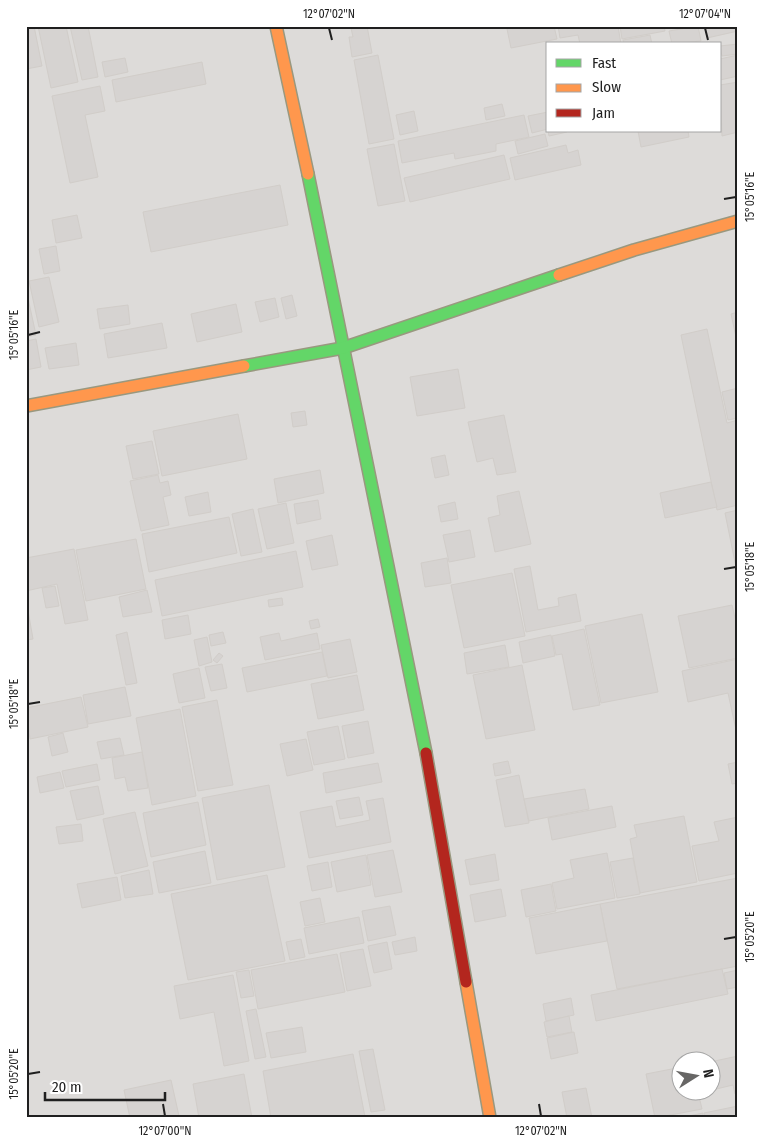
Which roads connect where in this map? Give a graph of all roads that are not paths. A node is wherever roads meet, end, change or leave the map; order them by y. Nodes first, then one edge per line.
1 (276, 26) edge
2 (738, 221) edge
3 (344, 348) junction
4 (26, 406) edge
5 (490, 1118) edge

1 - 3 street
2 - 3 street
3 - 4 street
3 - 5 street

